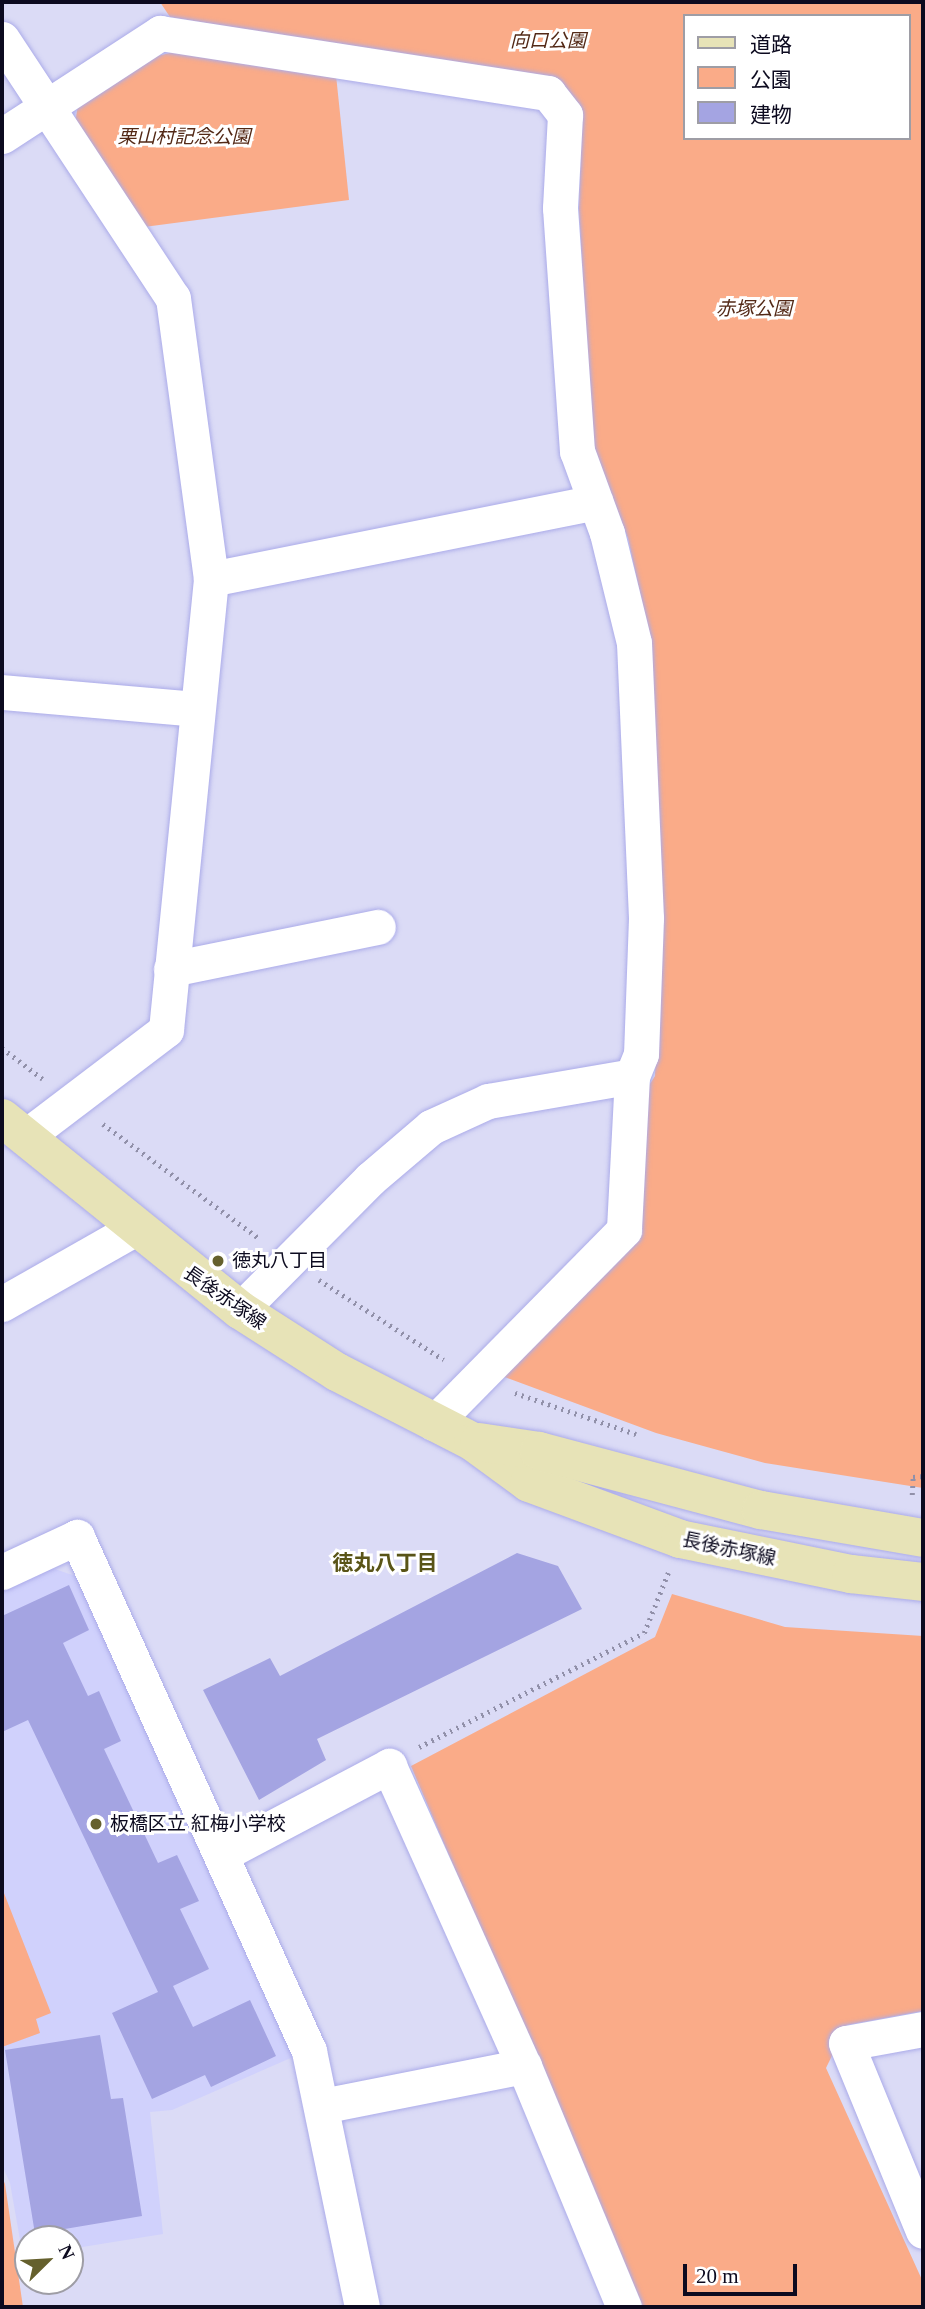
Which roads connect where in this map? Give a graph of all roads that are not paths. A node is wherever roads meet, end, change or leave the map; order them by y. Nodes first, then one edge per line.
1 (2, 39) edge
2 (46, 107) junction
3 (2, 136) edge
4 (595, 502) junction
5 (211, 579) junction
6 (2, 692) edge
7 (195, 709) junction
8 (378, 927) dead end
9 (171, 968) junction
10 (632, 1076) junction
11 (13, 1127) edge
12 (134, 1228) junction
13 (2, 1304) edge
14 (240, 1310) junction
15 (434, 1423) junction
16 (473, 1442) junction
17 (923, 1538) edge
18 (2, 1572) edge
19 (923, 1582) edge
20 (224, 1853) junction
21 (923, 2029) edge
22 (524, 2066) junction
23 (322, 2106) junction
24 (923, 2231) edge
25 (362, 2307) edge
26 (624, 2307) edge

1 - 2 street
2 - 3 street
2 - 4 street
2 - 5 street
4 - 5 street
4 - 10 street
5 - 7 street
6 - 7 street
7 - 9 street
8 - 9 street
9 - 11 street
10 - 14 street
10 - 15 street
11 - 12 main road, 長後赤塚線
12 - 13 street
12 - 14 main road, 長後赤塚線
14 - 15 main road, 長後赤塚線
15 - 16 main road, 長後赤塚線
16 - 17 main road, 長後赤塚線
16 - 19 main road, 長後赤塚線
18 - 20 street
20 - 22 street
20 - 23 street
21 - 24 street
22 - 23 street
22 - 26 street
23 - 25 street

